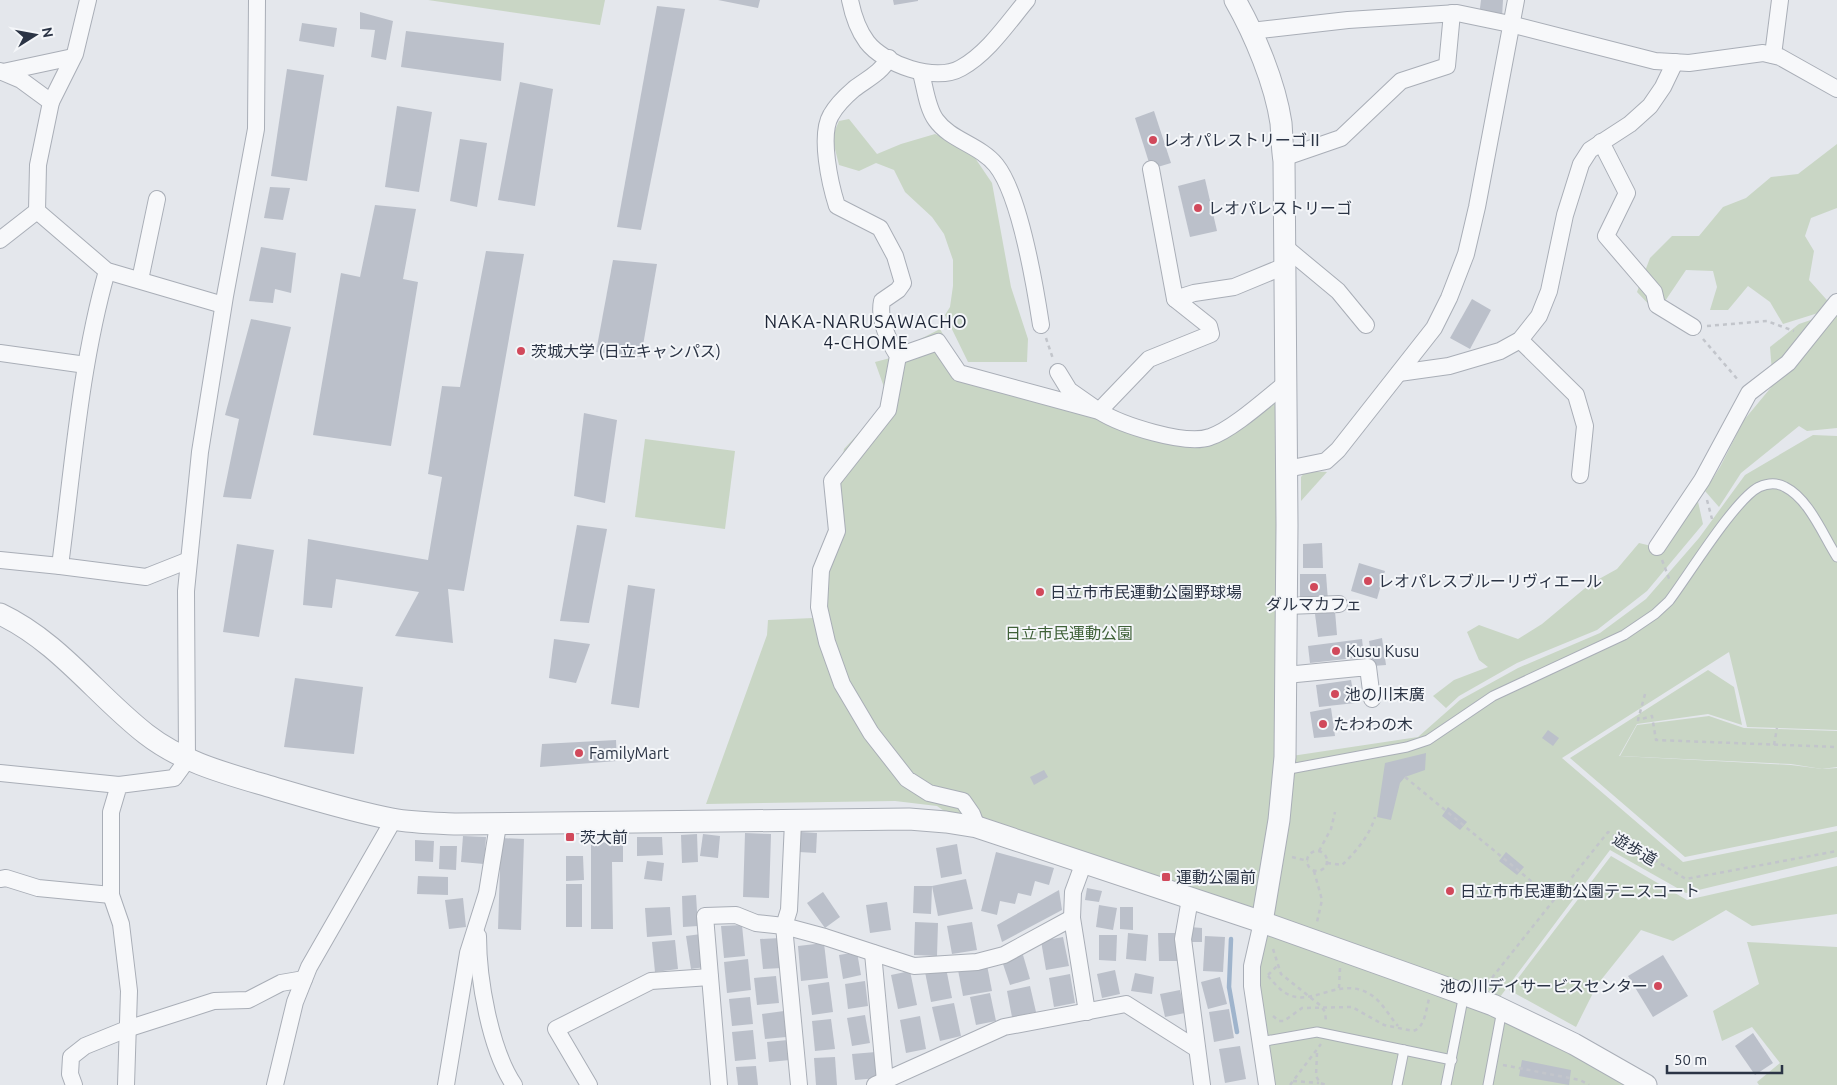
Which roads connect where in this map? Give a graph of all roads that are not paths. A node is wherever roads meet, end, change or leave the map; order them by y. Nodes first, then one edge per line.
1 (88, 0) edge
2 (256, 0) edge
3 (850, 0) edge
4 (1027, 0) edge
5 (1516, 0) edge
6 (1780, 0) edge
7 (1234, 1) edge
8 (1456, 9) edge
9 (1510, 24) junction
10 (1252, 31) junction
11 (1773, 55) junction
12 (73, 57) junction
13 (889, 58) junction
14 (1675, 62) junction
15 (2, 72) edge
16 (921, 72) junction
17 (1837, 89) edge
18 (51, 102) junction
19 (1601, 142) junction
20 (1283, 158) junction
21 (1151, 169) dead end
22 (158, 199) dead end
23 (37, 211) junction
24 (0, 240) edge
25 (1285, 257) junction
26 (108, 271) junction
27 (140, 280) junction
28 (1175, 300) junction
29 (1837, 302) edge
30 (223, 305) junction
31 (1041, 325) road end
32 (1366, 325) dead end
33 (1693, 327) road end
34 (1520, 340) junction
35 (0, 353) edge
36 (898, 356) junction
37 (86, 365) junction
38 (1058, 372) road end
39 (1399, 373) junction
40 (1286, 383) junction
41 (1099, 411) junction
42 (1287, 469) junction
43 (1580, 475) dead end
44 (1657, 547) road end
45 (1837, 557) edge
46 (0, 560) edge
47 (189, 560) junction
48 (60, 566) junction
49 (1339, 604) dead end
50 (1287, 606) junction
51 (0, 614) edge
52 (1286, 675) junction
53 (1372, 699) dead end
54 (187, 760) junction
55 (1284, 770) junction
56 (0, 773) edge
57 (120, 785) junction
58 (394, 819) junction
59 (793, 822) junction
60 (498, 824) junction
61 (977, 827) junction
62 (1084, 862) junction
63 (0, 879) edge
64 (111, 895) junction
65 (1190, 899) junction
66 (1072, 918) junction
67 (478, 919) junction
68 (1262, 922) junction
69 (784, 926) junction
70 (873, 952) junction
71 (710, 977) junction
72 (304, 979) junction
73 (1470, 996) junction
74 (1502, 1010) junction
75 (1087, 1012) junction
76 (128, 1029) junction
77 (1260, 1042) junction
78 (1198, 1049) junction
79 (1404, 1050) junction
80 (1452, 1060) junction
81 (880, 1083) edge
82 (1642, 1084) edge
83 (74, 1085) edge
84 (126, 1085) edge
85 (275, 1085) edge
86 (446, 1085) edge
87 (514, 1085) edge
88 (589, 1085) edge
89 (719, 1085) edge
90 (800, 1085) edge
91 (1202, 1085) edge
92 (1267, 1085) edge
93 (1397, 1085) edge
94 (1446, 1085) edge
95 (1488, 1085) edge

1 - 12 street
2 - 30 street
3 - 13 street
4 - 16 street
5 - 9 street
6 - 11 street
7 - 10 street
8 - 9 street
8 - 10 street
8 - 20 street
9 - 14 street
9 - 39 street
10 - 20 street
11 - 14 street
11 - 17 street
12 - 15 street
12 - 18 street
13 - 16 street
13 - 36 street
14 - 19 street
15 - 18 street
16 - 31 street
18 - 23 street
19 - 33 street
19 - 34 street
20 - 25 street
21 - 28 street
22 - 27 street
23 - 24 street
23 - 26 street
25 - 28 street
25 - 32 street
25 - 40 street
26 - 27 street
26 - 37 street
27 - 30 street
28 - 41 street
29 - 44 street
30 - 47 street
34 - 39 street
34 - 43 street
35 - 37 street
36 - 41 street
36 - 61 street
37 - 48 street
38 - 41 street
39 - 42 street
40 - 41 street
40 - 42 street
42 - 50 street
45 - 55 lane
46 - 48 street
47 - 48 street
47 - 54 street
49 - 50 street
50 - 52 street
51 - 54 street
52 - 53 street
52 - 55 street
54 - 57 street
54 - 58 street
55 - 68 street
56 - 57 street
57 - 64 street
58 - 60 street
58 - 72 street
59 - 60 street
59 - 61 street
59 - 69 street
60 - 67 street
61 - 62 street
62 - 65 street
62 - 66 street
63 - 64 street
64 - 76 street
65 - 68 street
65 - 78 street
66 - 70 street
66 - 75 street
67 - 86 street
67 - 87 street
68 - 73 street
68 - 77 street
69 - 70 street
69 - 71 street
69 - 90 street
70 - 81 street
71 - 88 street
71 - 89 street
72 - 76 street
72 - 85 street
73 - 74 street
73 - 80 lane
74 - 82 street
74 - 95 lane
75 - 78 street
75 - 81 street
76 - 83 street
76 - 84 street
77 - 79 lane
77 - 92 street
78 - 91 street
79 - 80 lane
79 - 93 lane
80 - 94 lane

